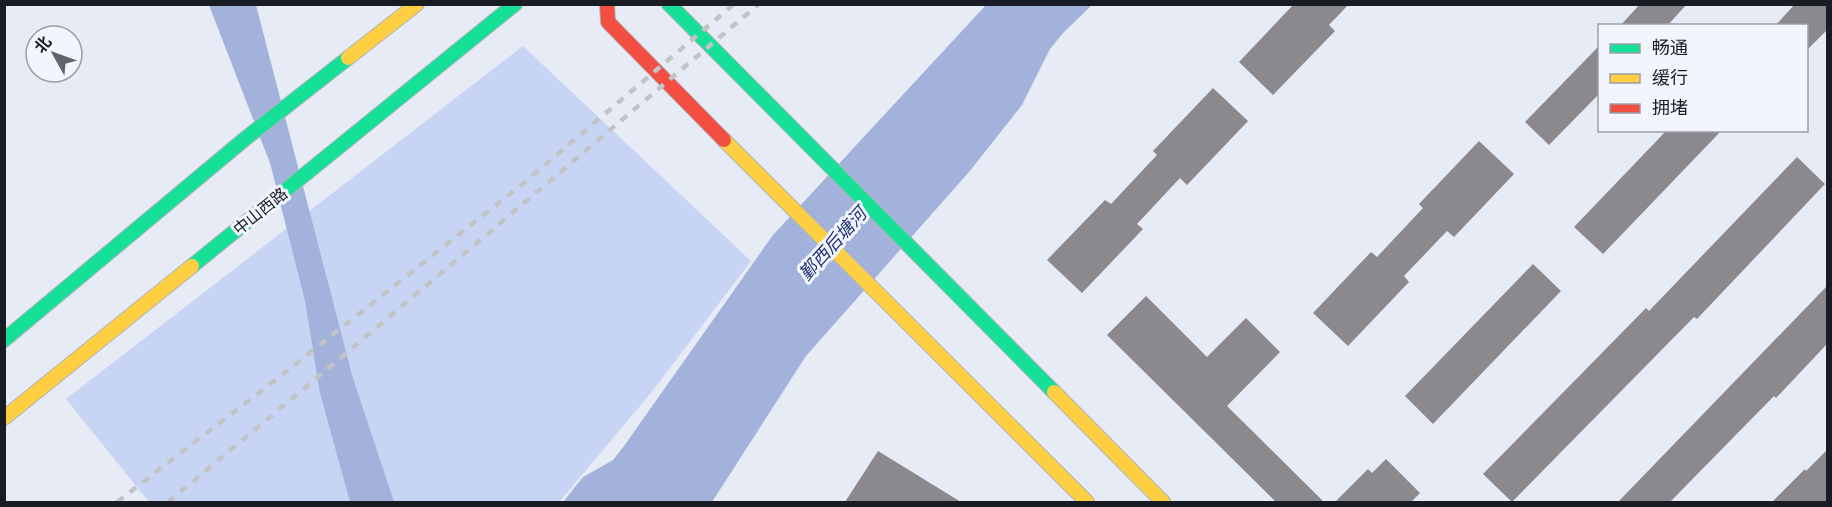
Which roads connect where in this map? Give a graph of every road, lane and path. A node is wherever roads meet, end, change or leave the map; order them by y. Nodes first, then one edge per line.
1 (417, 4) edge
2 (515, 4) edge
3 (607, 4) edge
4 (669, 4) edge
5 (4, 340) edge
6 (4, 418) edge
7 (1087, 502) edge
8 (1163, 502) edge

1 - 5 street
2 - 6 street, 中山西路
3 - 7 street
4 - 8 street

